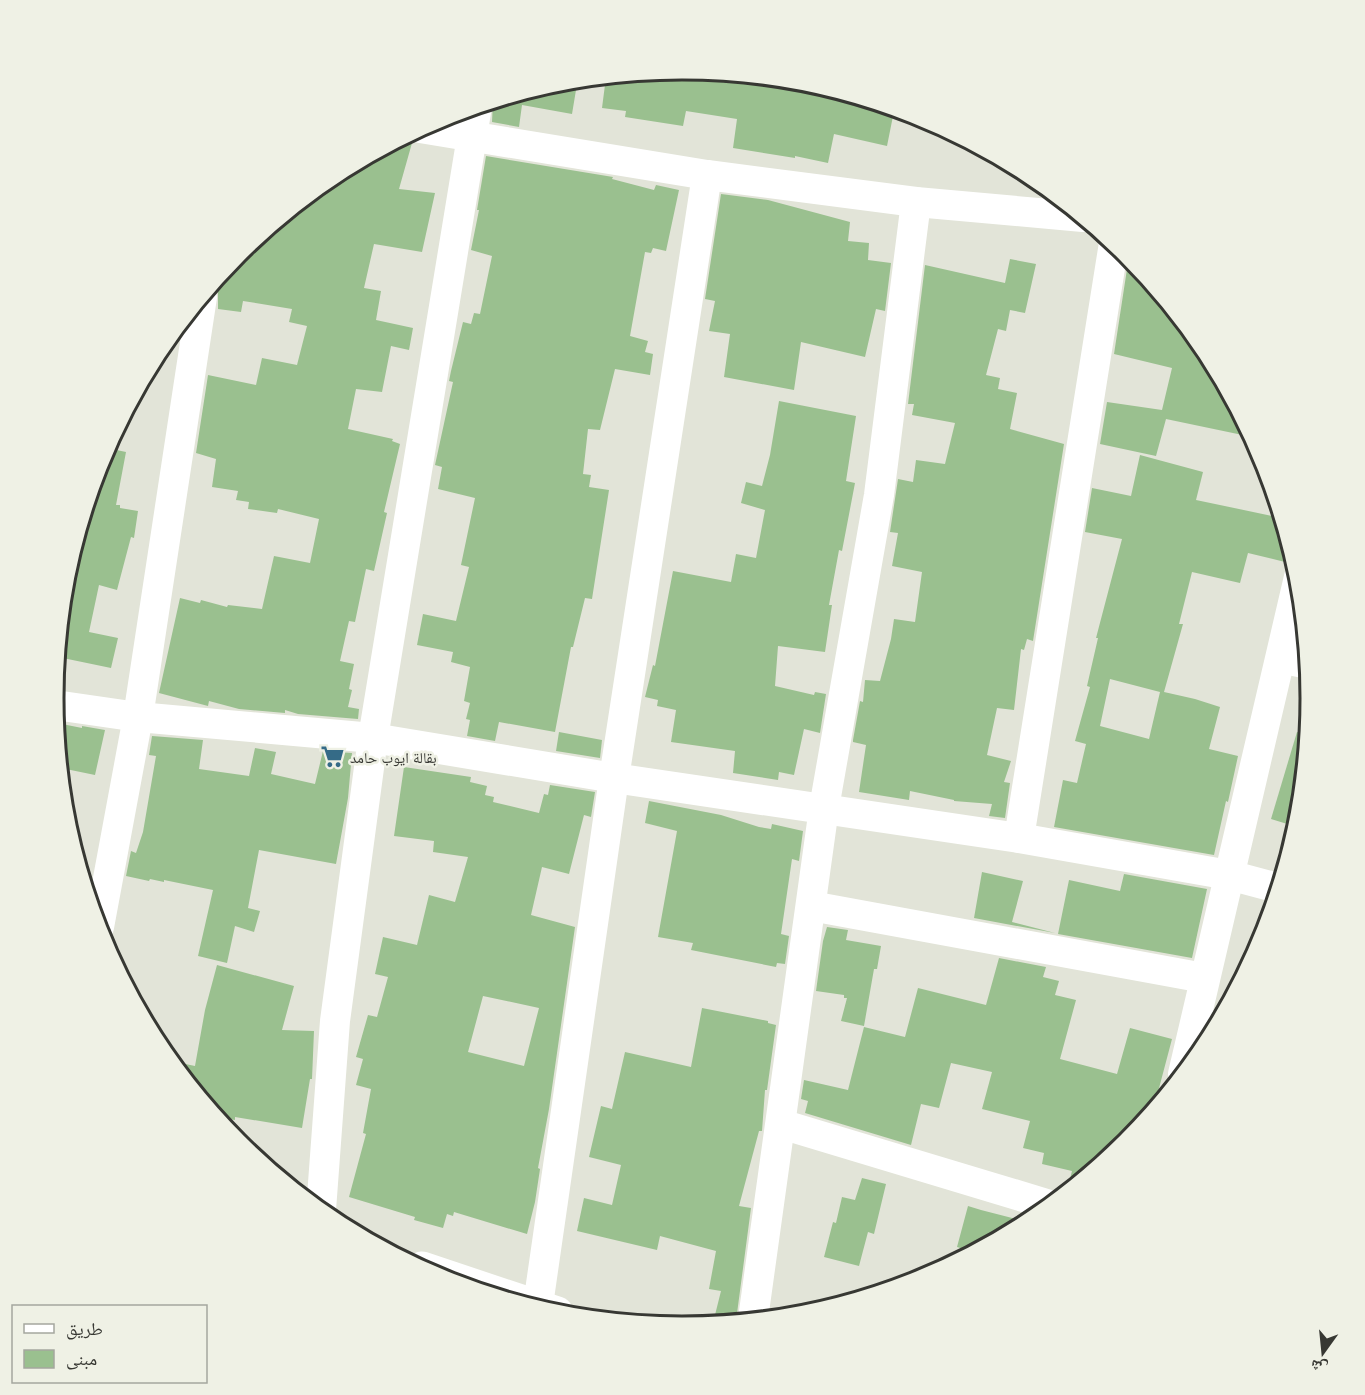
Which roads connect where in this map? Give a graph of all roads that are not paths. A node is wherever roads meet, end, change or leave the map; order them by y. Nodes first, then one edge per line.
1 (476, 115) edge
2 (437, 131) edge
3 (473, 137) junction
4 (708, 175) junction
5 (916, 202) junction
6 (1069, 216) edge
7 (1112, 254) edge
8 (200, 312) edge
9 (1296, 627) edge
10 (1294, 661) edge
11 (64, 706) edge
12 (138, 717) junction
13 (372, 738) junction
14 (614, 778) junction
15 (824, 808) junction
16 (1019, 838) junction
17 (1229, 875) junction
18 (1271, 886) edge
19 (811, 906) junction
20 (102, 909) edge
21 (1204, 978) junction
22 (1188, 1053) edge
23 (781, 1124) junction
24 (322, 1199) edge
25 (1039, 1202) edge
26 (549, 1301) edge
27 (754, 1311) edge

1 - 3 street
2 - 3 street
3 - 4 street
3 - 13 street
4 - 5 street
4 - 14 street
5 - 6 street
5 - 15 street
7 - 16 street
8 - 12 street
9 - 10 street
10 - 17 street
11 - 12 street
12 - 13 street
12 - 20 street
13 - 14 street
13 - 24 street
14 - 15 street
14 - 26 street
15 - 16 street
15 - 19 street
16 - 17 street
17 - 18 street
17 - 21 street
19 - 21 street
19 - 23 street
21 - 22 street
23 - 25 street
23 - 27 street

